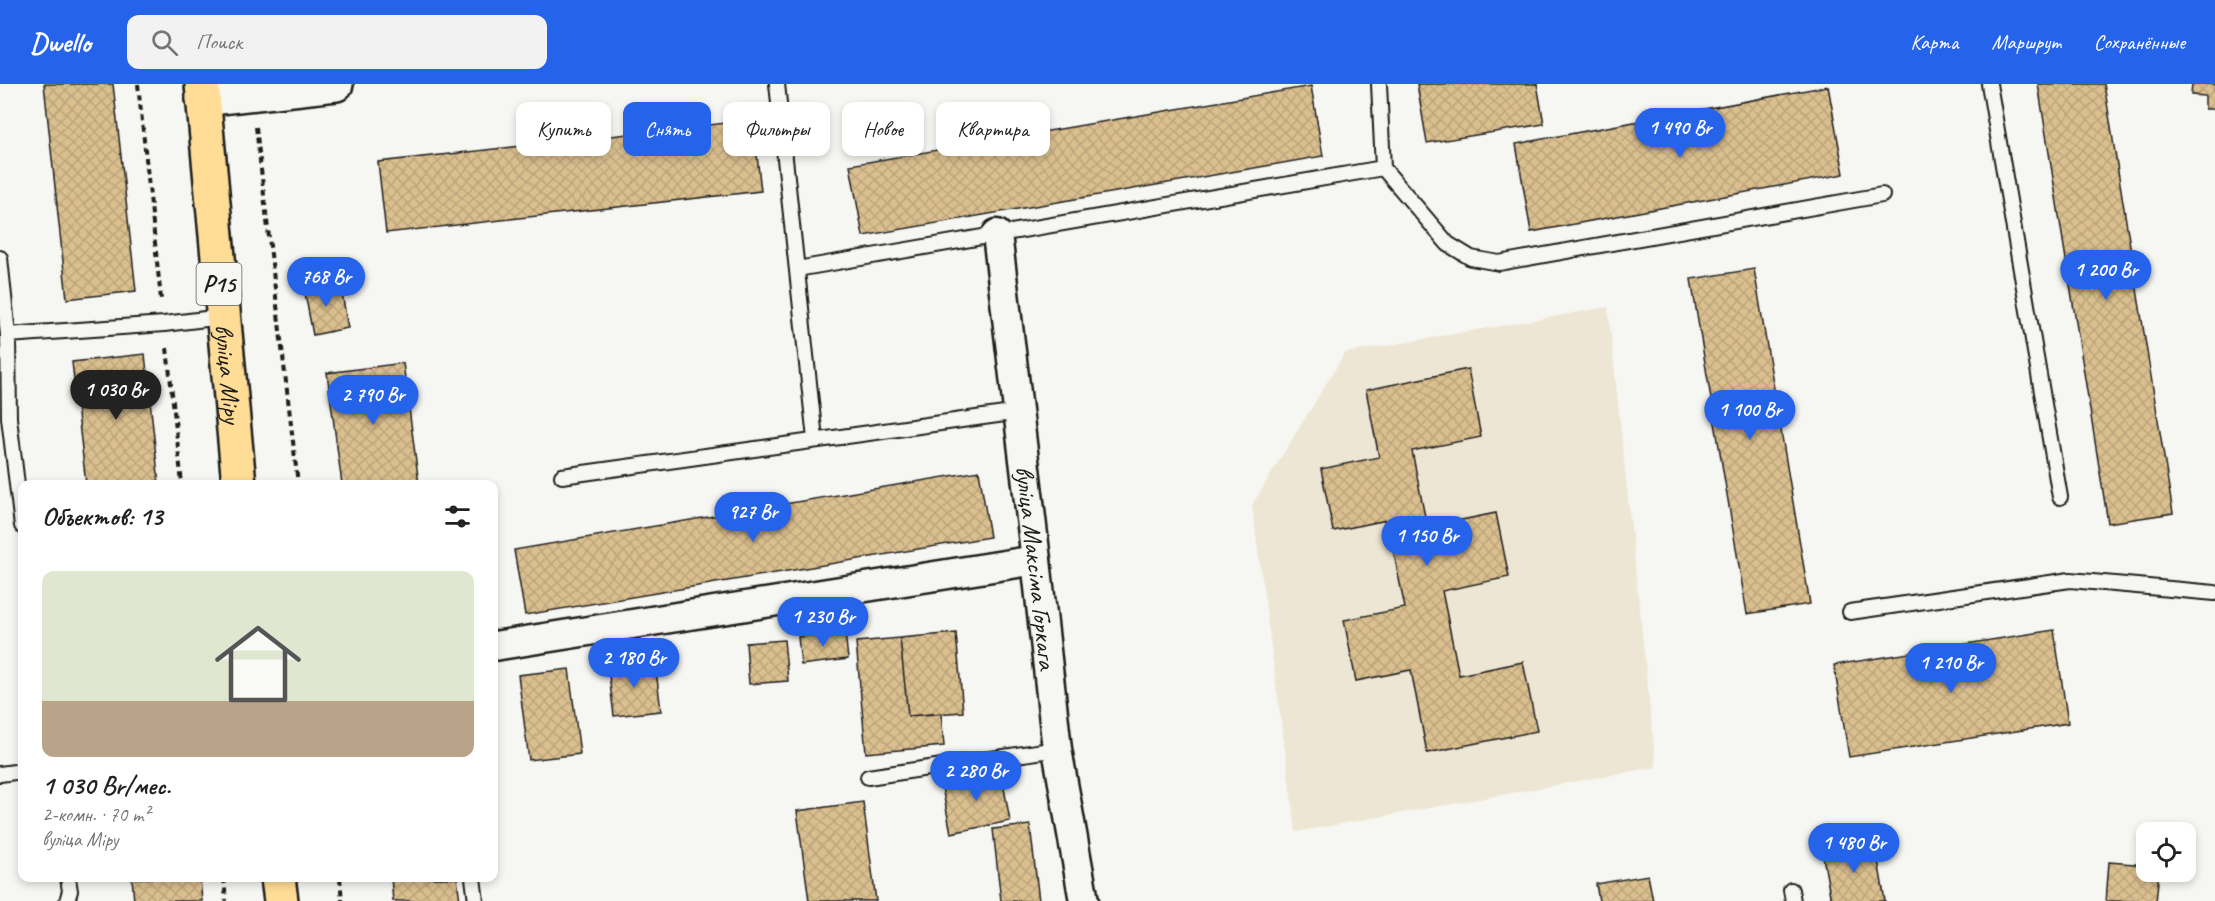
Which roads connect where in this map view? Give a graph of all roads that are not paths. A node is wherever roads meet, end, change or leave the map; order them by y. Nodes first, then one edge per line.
1 (336, 84) edge
2 (777, 84) edge
3 (1379, 84) edge
4 (1989, 84) edge
5 (273, 88) edge
6 (202, 91) edge
7 (1383, 168) junction
8 (1882, 195) dead end
9 (998, 234) junction
10 (0, 258) edge
11 (797, 269) junction
12 (222, 317) junction
13 (8, 335) junction
14 (1019, 412) junction
15 (4, 418) edge
16 (815, 439) junction
17 (562, 476) dead end
18 (239, 480) edge
19 (2060, 497) dead end
20 (18, 502) edge
21 (1036, 560) junction
22 (2215, 593) edge
23 (1850, 612) dead end
24 (498, 645) edge
25 (1057, 749) junction
26 (18, 772) edge
27 (0, 774) edge
28 (868, 777) dead end
29 (69, 882) edge
30 (279, 882) edge
31 (474, 882) edge
32 (67, 901) edge
33 (281, 901) edge
34 (476, 901) edge
35 (1084, 901) edge

1 - 5 street
2 - 11 lane
3 - 7 lane
4 - 19 lane
5 - 6 street
6 - 12 main road, вуліца Міру / Р15
7 - 8 lane
7 - 9 lane
9 - 11 lane
9 - 14 street, вуліца Максіма Горкага
10 - 13 lane
11 - 16 lane
12 - 13 lane
12 - 18 main road, вуліца Міру / Р15
13 - 15 lane
14 - 16 lane
14 - 21 street, вуліца Максіма Горкага
15 - 20 lane
16 - 17 lane
21 - 24 street
21 - 25 street, вуліца Максіма Горкага
22 - 23 lane
25 - 28 lane
25 - 35 street, вуліца Максіма Горкага
26 - 27 lane
29 - 32 lane
30 - 33 main road
31 - 34 lane

